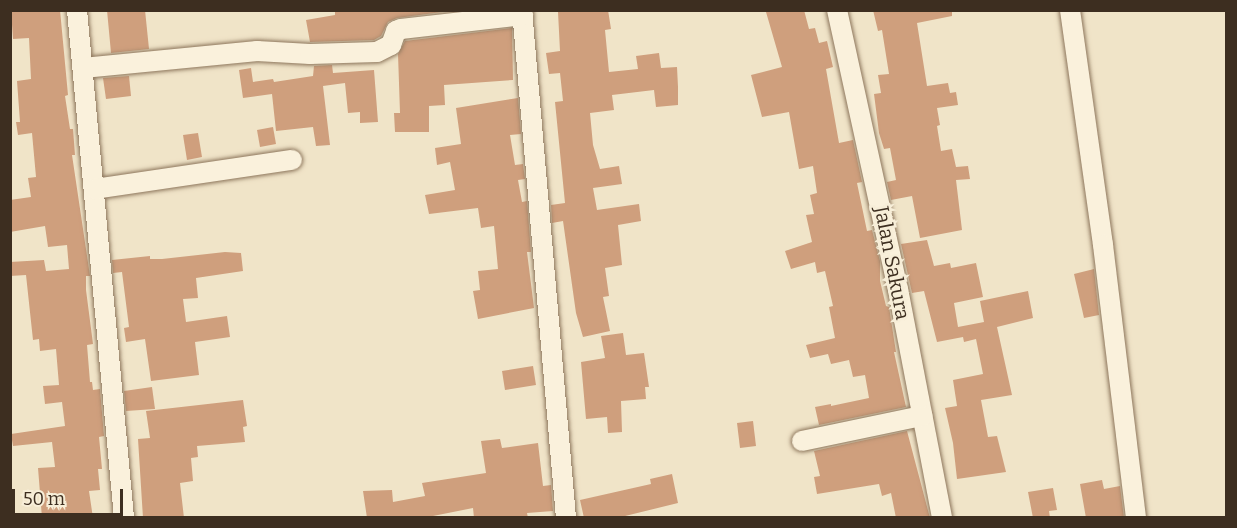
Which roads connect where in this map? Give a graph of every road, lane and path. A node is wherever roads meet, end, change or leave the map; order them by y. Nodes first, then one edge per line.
1 (78, 10) edge
2 (837, 10) edge
3 (1070, 10) edge
4 (523, 13) edge
5 (83, 68) junction
6 (292, 160) dead end
7 (95, 189) junction
8 (922, 416) junction
9 (802, 441) dead end
10 (124, 518) edge
11 (566, 518) edge
12 (942, 518) edge
13 (1136, 518) edge

1 - 5 street
2 - 8 street, Jalan Sakura
3 - 13 street
4 - 5 street
4 - 11 street
5 - 7 street
6 - 7 street
7 - 10 street
8 - 9 street
8 - 12 street, Jalan Sakura

